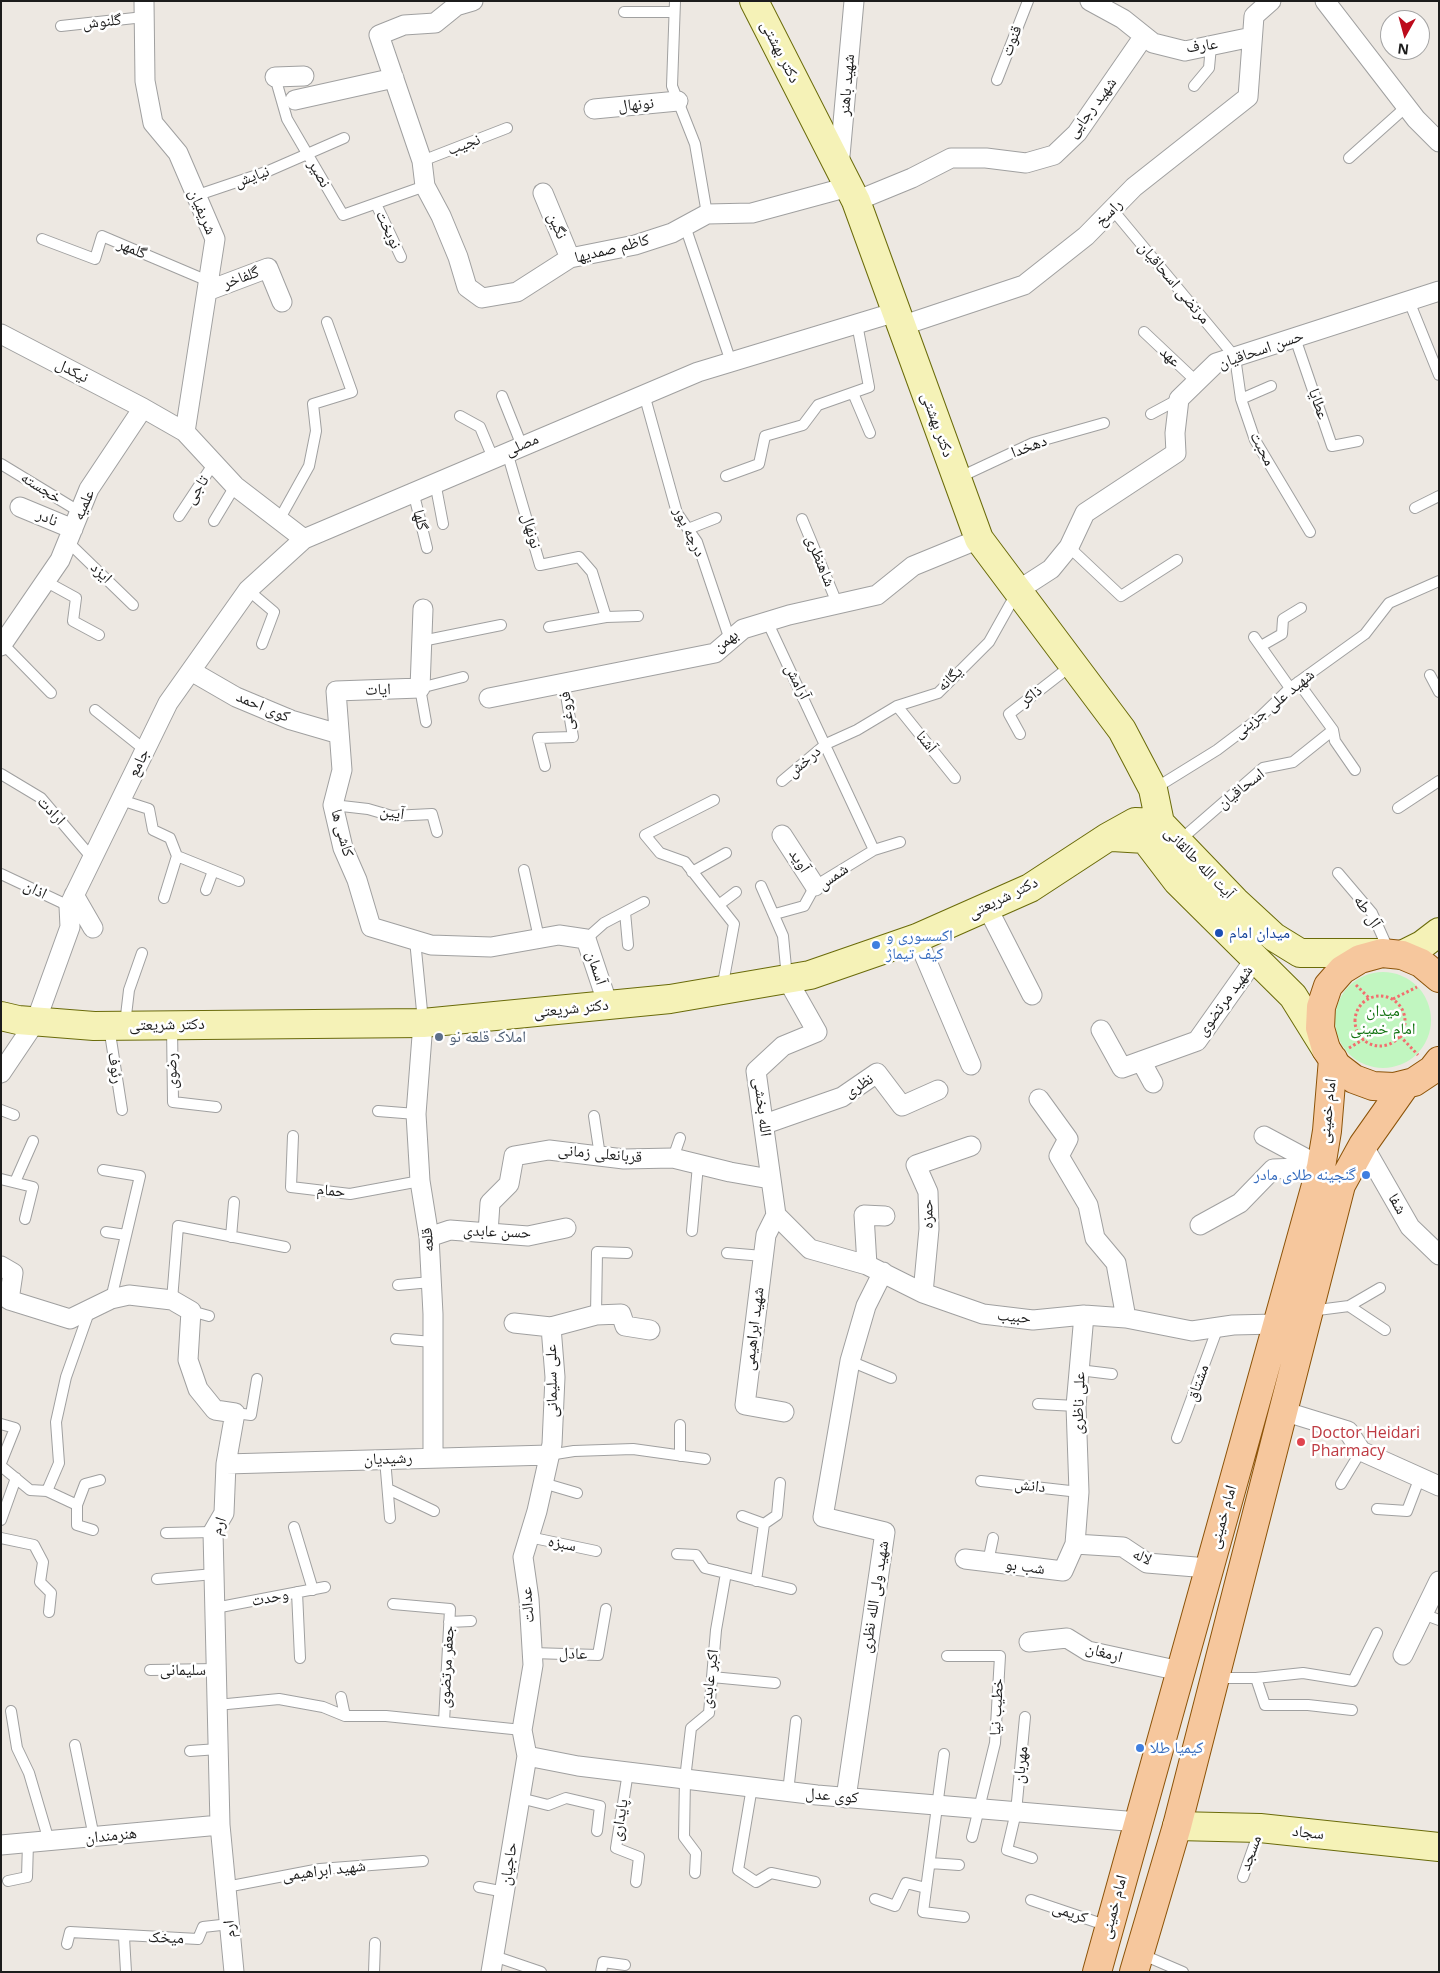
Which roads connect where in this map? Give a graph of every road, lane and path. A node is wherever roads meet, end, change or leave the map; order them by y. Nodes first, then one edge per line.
1 (473, 1) edge
2 (754, 1) edge
3 (854, 1) edge
4 (1028, 1) edge
5 (1090, 1) edge
6 (1271, 1) edge
7 (1325, 1) edge
8 (675, 6) edge
9 (144, 9) edge
10 (624, 12) dead end
11 (61, 26) dead end
12 (1144, 36) junction
13 (1252, 37) junction
14 (1211, 46) junction
15 (304, 76) dead end
16 (276, 78) joint
17 (394, 78) junction
18 (997, 80) dead end
19 (1194, 86) dead end
20 (295, 100) dead end
21 (678, 101) junction
22 (1406, 107) junction
23 (594, 109) dead end
24 (507, 128) dead end
25 (344, 138) dead end
26 (1439, 142) edge
27 (307, 155) junction
28 (1349, 158) dead end
29 (422, 161) junction
30 (848, 185) junction
31 (425, 186) junction
32 (543, 194) dead end
33 (195, 196) junction
34 (376, 204) junction
35 (1112, 209) junction
36 (707, 214) junction
37 (685, 226) junction
38 (42, 239) dead end
39 (401, 256) dead end
40 (570, 258) junction
41 (208, 286) junction
42 (1439, 291) edge
43 (1409, 301) junction
44 (282, 302) dead end
45 (898, 319) junction
46 (327, 322) dead end
47 (857, 324) junction
48 (1144, 332) dead end
49 (1, 334) edge
50 (1295, 338) junction
51 (1235, 357) junction
52 (731, 362) junction
53 (1439, 375) edge
54 (1197, 382) junction
55 (1271, 386) dead end
56 (853, 393) junction
57 (644, 394) junction
58 (502, 396) dead end
59 (1179, 399) junction
60 (1241, 399) junction
61 (143, 408) junction
62 (1151, 414) dead end
63 (460, 416) dead end
64 (1104, 423) dead end
65 (185, 432) junction
66 (870, 433) dead end
67 (1358, 441) dead end
68 (507, 452) junction
69 (214, 463) junction
70 (1, 464) edge
71 (726, 476) dead end
72 (956, 478) junction
73 (435, 482) junction
74 (235, 486) junction
75 (414, 492) junction
76 (1439, 496) edge
77 (20, 507) dead end
78 (1415, 508) dead end
79 (179, 516) dead end
80 (716, 518) dead end
81 (802, 519) dead end
82 (214, 520) dead end
83 (279, 520) junction
84 (443, 524) dead end
85 (74, 528) junction
86 (688, 529) junction
87 (1310, 532) dead end
88 (304, 539) junction
89 (979, 539) junction
90 (1069, 547) junction
91 (427, 548) dead end
92 (1178, 560) dead end
93 (1439, 581) edge
94 (45, 582) junction
95 (248, 590) junction
96 (1018, 591) junction
97 (837, 604) junction
98 (133, 605) dead end
99 (1301, 608) dead end
100 (423, 609) dead end
101 (638, 616) dead end
102 (606, 617) junction
103 (768, 621) junction
104 (501, 625) dead end
105 (548, 627) dead end
106 (99, 635) dead end
107 (1254, 637) dead end
108 (730, 640) junction
109 (422, 641) junction
110 (2, 644) edge
111 (262, 644) dead end
112 (1261, 646) junction
113 (1072, 664) junction
114 (191, 671) junction
115 (1430, 675) dead end
116 (464, 677) dead end
117 (564, 683) junction
118 (1294, 685) junction
119 (420, 688) junction
120 (336, 691) joint
121 (1439, 692) edge
122 (51, 693) dead end
123 (488, 698) dead end
124 (896, 706) junction
125 (95, 710) dead end
126 (426, 722) dead end
127 (1333, 730) junction
128 (339, 734) junction
129 (1020, 734) dead end
130 (826, 744) junction
131 (145, 750) junction
132 (544, 766) dead end
133 (1355, 770) dead end
134 (1, 774) edge
135 (955, 778) dead end
136 (1439, 780) edge
137 (782, 781) dead end
138 (1153, 789) junction
139 (121, 800) junction
140 (714, 800) dead end
141 (333, 805) junction
142 (1398, 808) dead end
143 (437, 832) dead end
144 (1170, 832) junction
145 (782, 835) dead end
146 (1108, 837) junction
147 (900, 842) dead end
148 (874, 850) junction
149 (726, 853) dead end
150 (177, 856) junction
151 (92, 858) junction
152 (524, 870) dead end
153 (213, 871) junction
154 (692, 872) junction
155 (1338, 873) dead end
156 (1, 874) edge
157 (239, 881) dead end
158 (761, 886) dead end
159 (815, 886) junction
160 (206, 890) dead end
161 (736, 892) dead end
162 (164, 898) dead end
163 (71, 901) junction
164 (644, 902) dead end
165 (720, 904) junction
166 (986, 907) junction
167 (625, 912) junction
168 (775, 914) junction
169 (93, 928) dead end
170 (1439, 932) edge
171 (539, 938) junction
172 (917, 938) junction
173 (586, 939) junction
174 (415, 940) junction
175 (628, 946) dead end
176 (142, 952) dead end
177 (1391, 954) junction
178 (1255, 959) junction
179 (1439, 978) edge
180 (787, 979) junction
181 (722, 990) junction
182 (1032, 996) dead end
183 (608, 1005) junction
184 (1, 1016) edge
185 (36, 1021) junction
186 (423, 1023) junction
187 (172, 1025) junction
188 (117, 1026) junction
189 (1356, 1026) joint
190 (1101, 1030) dead end
191 (1329, 1054) junction
192 (1142, 1061) junction
193 (971, 1065) dead end
194 (1436, 1069) edge
195 (1, 1073) edge
196 (1153, 1083) dead end
197 (1406, 1084) junction
198 (938, 1090) dead end
199 (1040, 1100) dead end
200 (216, 1107) dead end
201 (1, 1110) edge
202 (122, 1110) dead end
203 (378, 1111) dead end
204 (416, 1114) junction
205 (14, 1115) dead end
206 (594, 1116) dead end
207 (765, 1124) junction
208 (293, 1136) dead end
209 (1264, 1136) dead end
210 (680, 1138) dead end
211 (33, 1141) dead end
212 (1363, 1145) junction
213 (971, 1146) dead end
214 (600, 1156) junction
215 (673, 1158) junction
216 (698, 1165) junction
217 (1321, 1167) junction
218 (103, 1170) dead end
219 (1, 1178) edge
220 (770, 1179) junction
221 (420, 1181) junction
222 (15, 1182) junction
223 (234, 1202) dead end
224 (776, 1215) junction
225 (885, 1216) dead end
226 (25, 1219) dead end
227 (1200, 1225) dead end
228 (566, 1228) dead end
229 (692, 1231) dead end
230 (106, 1232) dead end
231 (488, 1233) junction
232 (126, 1235) junction
233 (231, 1237) junction
234 (429, 1237) junction
235 (285, 1247) dead end
236 (627, 1253) dead end
237 (727, 1253) dead end
238 (1439, 1255) edge
239 (763, 1256) junction
240 (1, 1266) edge
241 (875, 1268) junction
242 (431, 1282) junction
243 (398, 1285) dead end
244 (1380, 1288) dead end
245 (923, 1293) junction
246 (111, 1299) junction
247 (172, 1300) junction
248 (1349, 1306) junction
249 (1309, 1311) junction
250 (89, 1312) junction
251 (1084, 1315) junction
252 (596, 1316) junction
253 (1126, 1318) junction
254 (514, 1323) dead end
255 (1276, 1324) junction
256 (551, 1327) junction
257 (1218, 1327) junction
258 (650, 1330) dead end
259 (1385, 1330) dead end
260 (396, 1339) dead end
261 (433, 1342) junction
262 (850, 1361) junction
263 (1080, 1370) junction
264 (1112, 1374) dead end
265 (891, 1378) dead end
266 (257, 1379) dead end
267 (1038, 1404) dead end
268 (1076, 1406) junction
269 (1283, 1411) junction
270 (784, 1412) dead end
271 (234, 1413) junction
272 (1, 1424) edge
273 (680, 1425) dead end
274 (1178, 1438) dead end
275 (1361, 1451) junction
276 (549, 1455) junction
277 (680, 1456) junction
278 (433, 1457) junction
279 (385, 1459) junction
280 (705, 1459) dead end
281 (1, 1464) edge
282 (226, 1464) junction
283 (1420, 1477) junction
284 (16, 1478) junction
285 (100, 1480) dead end
286 (982, 1481) dead end
287 (543, 1482) junction
288 (780, 1483) dead end
289 (1341, 1484) dead end
290 (1439, 1486) edge
291 (388, 1489) junction
292 (48, 1491) junction
293 (1079, 1492) junction
294 (577, 1494) dead end
295 (77, 1505) junction
296 (1377, 1509) dead end
297 (434, 1511) dead end
298 (742, 1516) dead end
299 (390, 1518) dead end
300 (1, 1520) edge
301 (764, 1524) junction
302 (294, 1527) dead end
303 (93, 1530) dead end
304 (213, 1532) junction
305 (166, 1533) dead end
306 (529, 1537) junction
307 (1, 1538) edge
308 (994, 1538) dead end
309 (1075, 1544) junction
310 (596, 1551) dead end
311 (677, 1554) dead end
312 (965, 1559) dead end
313 (988, 1562) junction
314 (1208, 1568) junction
315 (214, 1574) junction
316 (726, 1574) junction
317 (157, 1579) dead end
318 (756, 1581) junction
319 (1439, 1581) edge
320 (325, 1587) dead end
321 (791, 1589) dead end
322 (312, 1590) junction
323 (297, 1592) junction
324 (394, 1604) dead end
325 (215, 1608) junction
326 (606, 1609) dead end
327 (49, 1612) dead end
328 (1431, 1617) edge
329 (471, 1621) dead end
330 (449, 1622) junction
331 (1377, 1632) dead end
332 (1029, 1642) dead end
333 (532, 1653) junction
334 (947, 1656) dead end
335 (1403, 1656) dead end
336 (300, 1658) dead end
337 (217, 1669) junction
338 (150, 1670) dead end
339 (1180, 1672) junction
340 (712, 1677) junction
341 (1215, 1678) junction
342 (1256, 1678) junction
343 (775, 1683) dead end
344 (341, 1697) dead end
345 (217, 1705) junction
346 (11, 1710) dead end
347 (1352, 1710) dead end
348 (345, 1716) junction
349 (1025, 1717) dead end
350 (796, 1721) dead end
351 (444, 1722) junction
352 (522, 1730) junction
353 (75, 1744) dead end
354 (218, 1749) junction
355 (190, 1751) dead end
356 (944, 1754) dead end
357 (527, 1756) junction
358 (628, 1772) junction
359 (685, 1779) junction
360 (752, 1787) junction
361 (788, 1792) junction
362 (520, 1798) junction
363 (846, 1798) junction
364 (937, 1805) junction
365 (978, 1809) junction
366 (1016, 1812) junction
367 (1138, 1822) junction
368 (220, 1825) junction
369 (1177, 1826) junction
370 (1260, 1828) junction
371 (597, 1831) dead end
372 (972, 1837) dead end
373 (94, 1838) junction
374 (49, 1841) junction
375 (28, 1843) junction
376 (1, 1845) edge
377 (1439, 1847) edge
378 (1032, 1858) dead end
379 (423, 1861) dead end
380 (930, 1863) junction
381 (959, 1865) dead end
382 (695, 1873) dead end
383 (1242, 1877) dead end
384 (8, 1881) dead end
385 (636, 1882) dead end
386 (815, 1882) dead end
387 (226, 1887) junction
388 (479, 1887) dead end
389 (926, 1888) junction
390 (505, 1892) junction
391 (875, 1900) dead end
392 (1031, 1900) dead end
393 (964, 1917) dead end
394 (230, 1924) junction
395 (1109, 1926) junction
396 (124, 1937) junction
397 (375, 1943) dead end
398 (68, 1944) dead end
399 (1137, 1963) edge
400 (493, 1964) edge
401 (625, 1965) dead end
402 (126, 1972) edge
403 (234, 1972) edge
404 (374, 1972) edge
405 (540, 1972) edge
406 (601, 1972) edge
407 (1096, 1972) edge
408 (1183, 1972) edge

1 - 17 street, کاظم صمدیها
2 - 30 main road, دکتر بهشتی
3 - 30 street, شهید باهنر
4 - 18 lane, قنوت
5 - 12 street, عارف
6 - 13 street
7 - 22 street
8 - 10 lane
8 - 21 lane
9 - 11 lane, گلنوش
9 - 33 street, شریفیان
12 - 14 street, عارف
12 - 30 street, شهید رجایی
13 - 14 street, عارف
13 - 35 street, راسخ
14 - 19 lane
15 - 16 street, نصیر
16 - 27 lane, نصیر
17 - 20 street
17 - 29 street, کاظم صمدیها
21 - 23 street, نونهال
21 - 36 lane
22 - 26 street
22 - 28 lane
24 - 29 lane, نجیب
25 - 27 lane, نیایش
27 - 33 lane, نیایش
27 - 34 lane, نصیر
29 - 31 street, کاظم صمدیها
30 - 36 street, کاظم صمدیها
30 - 45 main road, دکتر بهشتی
31 - 34 lane, نصیر
31 - 40 street, کاظم صمدیها
32 - 40 street, نگین
33 - 41 street, شریفیان
34 - 39 lane, نوبخت
35 - 45 street, راسخ
35 - 51 lane, مرتضی اسحاقیان
36 - 37 street, کاظم صمدیها
37 - 40 street, کاظم صمدیها
37 - 52 lane
38 - 41 lane, گلمهر
41 - 44 street, گلفاخر
41 - 65 street, شریفیان
42 - 43 street, حسن اسحاقیان
43 - 50 street, حسن اسحاقیان
43 - 53 lane
45 - 47 street, مصلی
45 - 72 main road, دکتر بهشتی
46 - 83 lane
47 - 52 street, مصلی
47 - 56 lane
48 - 54 lane, عهد
49 - 61 street, نیکدل
50 - 51 street, حسن اسحاقیان
50 - 67 lane, عطایا
51 - 54 street, حسن اسحاقیان
51 - 60 lane, محبت
52 - 57 street, مصلی
54 - 59 street, حسن اسحاقیان
55 - 60 lane
56 - 66 lane
56 - 71 lane
57 - 68 street, مصلی
57 - 86 lane, درچه پور
58 - 68 lane
59 - 62 lane
59 - 90 street
60 - 87 lane, محبت
61 - 65 street
61 - 85 street, علمیه
63 - 68 lane
64 - 72 lane, دهخدا
65 - 69 street
68 - 73 street, مصلی
68 - 102 lane, نونهال
69 - 74 street
69 - 79 lane, تاجی
70 - 85 lane, خجسته
72 - 89 main road, دکتر بهشتی
73 - 75 street, مصلی
73 - 84 lane
74 - 82 lane
74 - 83 street
75 - 88 street, مصلی
75 - 91 lane, گلها
76 - 78 lane
77 - 85 street, نادر
80 - 86 lane
81 - 97 lane, شاهنظری
83 - 88 street
85 - 94 street, علمیه
85 - 98 lane, ایزد
86 - 108 lane, درچه پور
88 - 95 street, جامع
89 - 96 main road, دکتر بهشتی
89 - 97 street, بهمن
90 - 92 lane
90 - 96 street
93 - 118 lane, شهید علی جزینی
94 - 106 lane
94 - 110 street, علمیه
95 - 111 lane
95 - 114 street, جامع
96 - 113 main road, دکتر بهشتی
96 - 124 lane, یگانه
97 - 103 street, بهمن
99 - 112 lane
100 - 109 street
101 - 102 lane
102 - 105 lane
103 - 108 street, بهمن
103 - 130 lane, آرامش
104 - 109 lane
107 - 112 lane
108 - 117 street, بهمن
109 - 119 street
110 - 122 lane
112 - 118 lane
113 - 129 lane, ذاکر
113 - 138 main road, دکتر بهشتی
114 - 128 street, کوی احمد
114 - 131 street, جامع
115 - 121 lane
116 - 119 lane, ایات
117 - 123 street, بهمن
117 - 132 lane, فروغی
118 - 127 lane
118 - 138 lane, شهید علی جزینی
119 - 120 street, ایات
119 - 126 lane
120 - 128 street, کاشی ها
124 - 130 lane, یگانه
124 - 135 lane, آشنا
125 - 131 lane
127 - 133 lane
127 - 144 lane, اسحاقیان
128 - 141 street, کاشی ها
130 - 137 lane, درخش
130 - 148 lane
131 - 139 street, جامع
134 - 151 lane, ارادت
136 - 142 lane
138 - 144 main road, دکتر بهشتی
139 - 150 lane
139 - 151 street, جامع
140 - 154 lane
141 - 143 lane, آیین
141 - 174 street, کاشی ها
144 - 146 main road, آیت الله طالقانی
144 - 177 main road, آیت الله طالقانی
145 - 159 street, آوید
146 - 166 main road, دکتر شریعتی
146 - 178 main road, آیت الله طالقانی
147 - 148 lane, شمس
148 - 159 lane, شمس
149 - 154 lane
150 - 153 lane
150 - 162 lane
151 - 163 street, جامع
152 - 171 lane
153 - 157 lane
153 - 160 lane
154 - 165 lane
155 - 177 lane, آل طه
156 - 163 lane, اذان
158 - 168 lane
159 - 168 lane, شمس
161 - 165 lane
163 - 169 street
163 - 185 street, جامع
164 - 167 lane, آسمان
165 - 181 lane
166 - 172 main road, دکتر شریعتی
166 - 182 street
167 - 173 lane, آسمان
167 - 175 lane
168 - 180 lane
170 - 177 main road
171 - 173 street, کاشی ها
171 - 174 street, کاشی ها
172 - 180 main road, دکتر شریعتی
172 - 193 street
173 - 183 street, آسمان
174 - 186 lane
176 - 188 lane, رئوف
177 - 179 main road
177 - 191 main road
178 - 191 main road, آیت الله طالقانی
178 - 192 street, شهید مرتضوی
180 - 181 main road, دکتر شریعتی
180 - 207 street, الله بخشی
181 - 183 main road, دکتر شریعتی
183 - 186 main road, دکتر شریعتی
184 - 185 main road, دکتر شریعتی
185 - 188 main road, دکتر شریعتی
185 - 195 street, جامع
186 - 187 main road, دکتر شریعتی
186 - 204 street, قلعه
187 - 188 main road, دکتر شریعتی
187 - 200 lane, رضوی
188 - 202 lane, رئوف
189 - 189 path
190 - 192 street, شهید مرتضوی
191 - 197 main road
191 - 217 main road, امام خمینی
192 - 196 street
194 - 197 main road
197 - 212 main road, امام خمینی
198 - 207 street, نظری
199 - 253 street
201 - 205 lane
203 - 204 lane
204 - 221 street, قلعه
206 - 214 lane
207 - 220 street, الله بخشی
208 - 221 lane, حمام
209 - 217 street
210 - 215 lane
211 - 222 lane
212 - 238 street, شفا
212 - 249 main road, امام خمینی
213 - 245 street, حمزه
214 - 215 street, قربانعلی زمانی
214 - 231 street, قربانعلی زمانی
215 - 216 street, قربانعلی زمانی
216 - 220 street, قربانعلی زمانی
216 - 229 lane
217 - 227 street
217 - 255 main road, امام خمینی
218 - 232 lane
219 - 222 lane
220 - 224 street, الله بخشی
221 - 234 street, قلعه
222 - 226 lane
223 - 233 lane
224 - 239 street, شهید ابراهیمی
224 - 241 street, حبیب
225 - 241 street
228 - 231 street, حسن عابدی
230 - 232 lane
231 - 234 street, حسن عابدی
232 - 246 lane
233 - 235 lane
233 - 247 lane
234 - 242 street, قلعه
236 - 252 lane
237 - 239 lane
239 - 270 street, شهید ابراهیمی
240 - 250 street
241 - 245 street, حبیب
241 - 262 street, شهید ولی الله نظری
242 - 243 lane
242 - 261 street, قلعه
244 - 248 lane
245 - 251 street, حبیب
246 - 247 street
246 - 250 street
247 - 271 street
248 - 249 lane
248 - 259 lane
249 - 269 main road, امام خمینی
250 - 292 lane
251 - 253 street, حبیب
251 - 263 street, علی ناظری
252 - 256 street, علی سلیمانی
252 - 258 street, علی سلیمانی
253 - 257 street, حبیب
254 - 256 street
255 - 257 street, حبیب
255 - 314 main road, امام خمینی
256 - 276 street, علی سلیمانی
257 - 274 lane, مشتاق
260 - 261 lane
261 - 278 street, قلعه
262 - 265 lane
262 - 363 street, شهید ولی الله نظری
263 - 264 lane
263 - 268 street, علی ناظری
266 - 271 lane
267 - 268 lane
268 - 293 street, علی ناظری
269 - 275 street
269 - 341 main road, امام خمینی
271 - 282 street, ارم
272 - 281 lane
273 - 277 lane
275 - 283 street
275 - 289 lane
276 - 277 lane
276 - 278 street, رشیدیان
276 - 287 street, عدالت
277 - 280 lane
278 - 279 street, رشیدیان
279 - 282 street, رشیدیان
279 - 291 lane
281 - 284 lane
282 - 304 street, ارم
283 - 290 street
283 - 296 lane
284 - 292 lane
284 - 300 lane
285 - 295 lane
286 - 293 lane, دانش
287 - 294 lane
287 - 306 street, عدالت
288 - 301 lane
291 - 297 lane
291 - 299 lane
292 - 295 lane
293 - 309 street, شب بو
295 - 303 lane
298 - 301 lane
301 - 318 lane
302 - 322 lane
304 - 305 lane
304 - 315 street, ارم
306 - 310 lane, سبزه
306 - 333 street, عدالت
307 - 327 lane
308 - 313 lane
309 - 313 street, شب بو
309 - 314 street, لاله
311 - 316 lane
312 - 313 street, شب بو
314 - 339 main road, امام خمینی
315 - 317 lane
315 - 325 street, ارم
316 - 318 lane
316 - 340 lane, اکبر عابدی
318 - 321 lane
319 - 328 street
320 - 322 lane, وحدت
322 - 323 lane, وحدت
323 - 325 lane, وحدت
323 - 336 lane
324 - 330 lane, جعفر مرتضوی
325 - 337 street, ارم
326 - 333 lane, عادل
328 - 335 street
329 - 330 lane
330 - 351 lane, جعفر مرتضوی
331 - 342 lane
332 - 339 street, ارمغان
333 - 352 street, عدالت
334 - 365 lane, خطیب نیا
337 - 338 lane, سلیمانی
337 - 345 street, ارم
339 - 367 main road, امام خمینی
340 - 343 lane
340 - 359 lane, اکبر عابدی
341 - 342 lane
341 - 369 main road, امام خمینی
342 - 347 lane
344 - 348 lane
345 - 348 lane
345 - 354 street, ارم
346 - 374 lane
348 - 351 lane
349 - 366 lane, مهربان
350 - 361 lane
351 - 352 lane
352 - 357 street, عدالت
353 - 373 lane
354 - 355 lane
354 - 368 street, ارم
356 - 364 lane
357 - 358 street, کوی عدل
357 - 362 street, حاجیان
358 - 359 street, کوی عدل
358 - 385 lane, پایداری
359 - 360 street, کوی عدل
359 - 382 lane, اکبر عابدی
360 - 361 street, کوی عدل
360 - 386 lane
361 - 363 street, کوی عدل
362 - 371 lane
362 - 390 street, حاجیان
363 - 364 street, کوی عدل
364 - 365 street, کوی عدل
364 - 380 lane
365 - 366 street, کوی عدل
365 - 372 lane
366 - 367 street, کوی عدل
366 - 378 lane, مهربان
367 - 369 main road
367 - 395 main road, امام خمینی
368 - 373 street, هنرمندان
368 - 387 street, ارم
369 - 370 main road, سجاد
369 - 399 main road, امام خمینی
370 - 377 main road, سجاد
370 - 383 lane, مسجد
373 - 374 street, هنرمندان
374 - 375 street, هنرمندان
375 - 376 street, هنرمندان
375 - 384 lane
379 - 387 lane, شهید ابراهیمی
380 - 381 lane
380 - 389 lane
387 - 394 street, ارم
388 - 390 lane
389 - 391 lane
389 - 393 lane
390 - 400 street, حاجیان
392 - 395 lane, کریمی
394 - 396 lane, میخک
394 - 403 street, ارم
395 - 407 main road, امام خمینی
396 - 398 lane, میخک
396 - 402 lane, میخک
397 - 404 lane
399 - 408 lane
400 - 405 lane
401 - 406 lane

